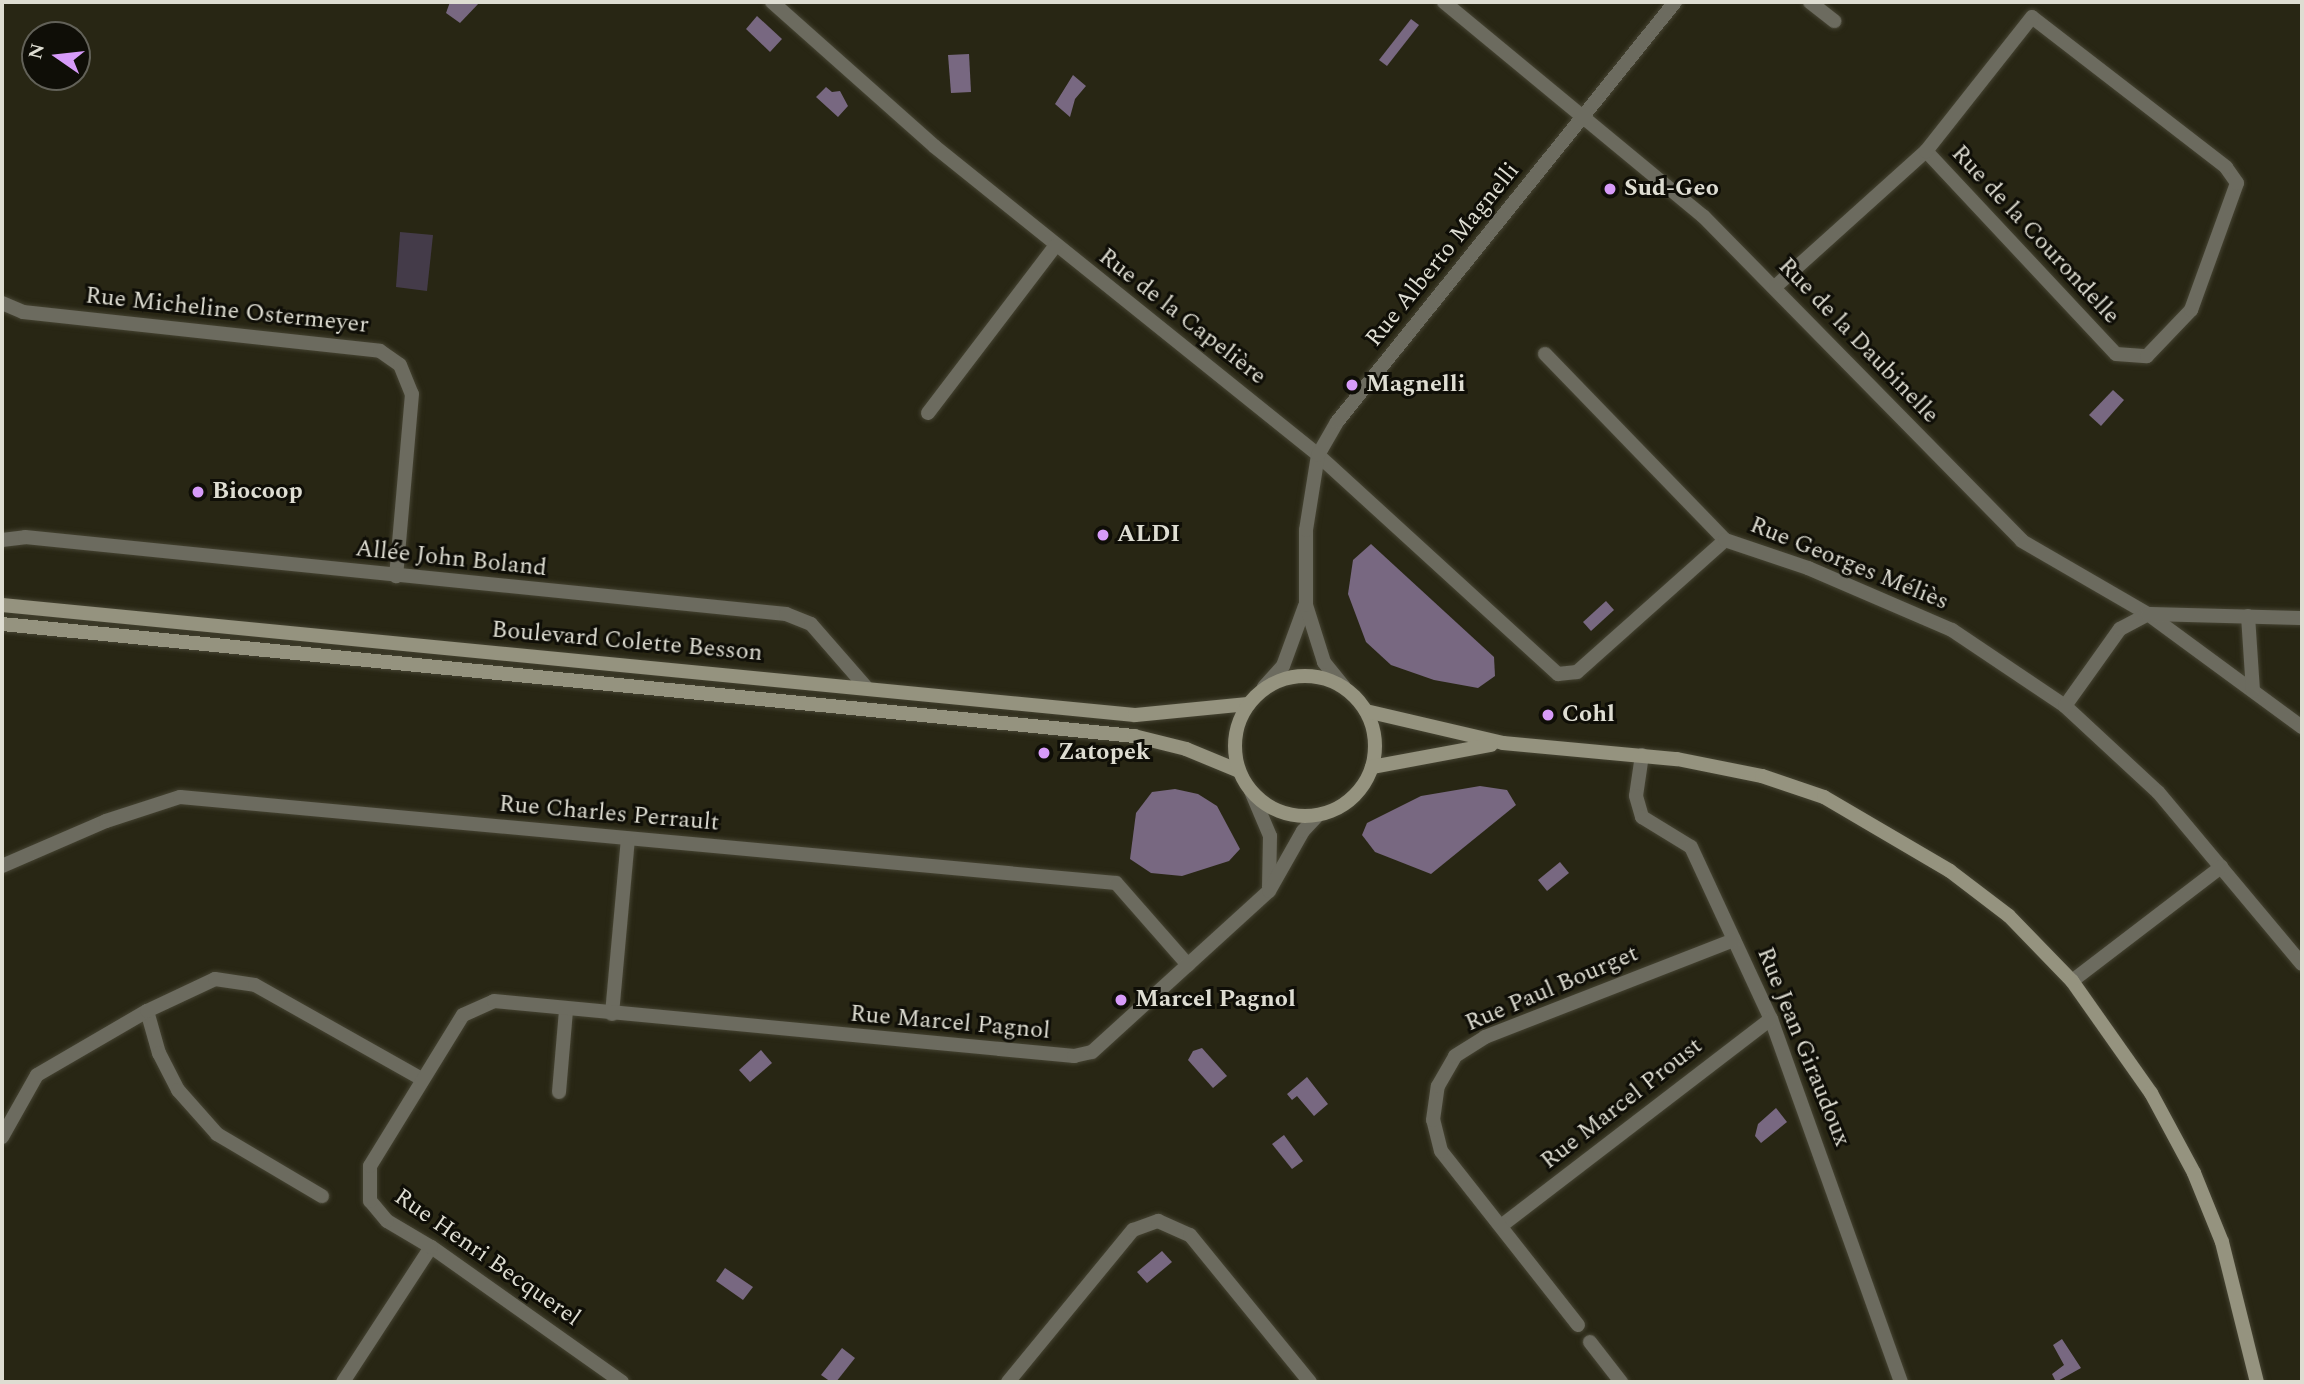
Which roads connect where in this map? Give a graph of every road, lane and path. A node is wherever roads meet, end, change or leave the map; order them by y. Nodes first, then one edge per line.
1 (772, 2) edge
2 (1444, 2) edge
3 (1675, 2) edge
4 (1810, 2) edge
5 (1834, 21) dead end
6 (1583, 117) junction
7 (1926, 151) junction
8 (1055, 246) junction
9 (1776, 286) junction
10 (2, 303) edge
11 (1545, 354) dead end
12 (928, 413) dead end
13 (1318, 454) junction
14 (2, 540) edge
15 (1725, 540) junction
16 (396, 576) junction
17 (2, 597) edge
18 (2, 605) edge
19 (1306, 605) junction
20 (17, 607) junction
21 (2148, 614) junction
22 (2248, 616) junction
23 (2302, 618) edge
24 (2, 624) edge
25 (866, 687) junction
26 (1264, 687) junction
27 (1344, 687) junction
28 (2253, 691) junction
29 (1248, 704) junction
30 (2065, 706) junction
31 (1366, 711) junction
32 (2302, 727) edge
33 (1503, 743) junction
34 (1642, 755) junction
35 (1372, 767) junction
36 (1239, 771) junction
37 (1251, 791) junction
38 (1317, 816) junction
39 (628, 839) junction
40 (2, 866) edge
41 (2221, 867) junction
42 (1269, 891) junction
43 (1734, 940) junction
44 (2302, 964) edge
45 (1188, 965) junction
46 (2072, 981) junction
47 (566, 1010) junction
48 (147, 1011) junction
49 (612, 1014) junction
50 (1771, 1018) junction
51 (422, 1079) junction
52 (559, 1092) dead end
53 (2, 1137) edge
54 (322, 1196) dead end
55 (1501, 1226) junction
56 (431, 1247) junction
57 (1578, 1325) dead end
58 (1590, 1342) dead end
59 (343, 1382) edge
60 (622, 1382) edge
61 (1008, 1382) edge
62 (1310, 1382) edge
63 (1621, 1382) edge
64 (1901, 1382) edge
65 (2257, 1382) edge

1 - 8 street, Rue de la Capelière
2 - 6 street, Rue de la Daubinelle
3 - 6 street, Rue Alberto Magnelli
4 - 5 street
6 - 9 street, Rue de la Daubinelle
6 - 13 street, Rue Alberto Magnelli
7 - 7 street, Rue de la Courondelle
7 - 9 street, Rue de la Courondelle
8 - 12 street
8 - 13 street, Rue de la Capelière
9 - 21 street, Rue de la Daubinelle
10 - 16 street, Rue Micheline Ostermeyer
11 - 15 street, Rue Georges Méliès
13 - 15 street, Rue de la Capelière
13 - 19 street, Rue Alberto Magnelli
14 - 16 street, Allée John Boland
15 - 30 street, Rue Georges Méliès
16 - 25 street, Allée John Boland
17 - 20 street
18 - 20 main road, Boulevard Colette Besson
19 - 26 street
19 - 27 street
20 - 25 main road, Boulevard Colette Besson
21 - 22 street
21 - 28 street, Rue de la Daubinelle
21 - 30 street
22 - 23 street
22 - 28 street
24 - 36 main road, Boulevard Colette Besson
25 - 29 main road, Boulevard Colette Besson
26 - 27 main road
26 - 29 main road
27 - 31 main road
28 - 32 street, Rue de la Daubinelle
29 - 36 main road
30 - 41 street, Rue Georges Méliès
31 - 33 main road
31 - 35 main road
33 - 34 main road
33 - 35 main road
34 - 43 street, Rue Jean Giraudoux
34 - 46 main road
35 - 38 main road
36 - 37 main road
37 - 38 main road
37 - 42 street
38 - 42 street, Rue Marcel Pagnol
39 - 40 street, Rue Charles Perrault
39 - 45 street, Rue Charles Perrault
39 - 49 street
41 - 44 street, Rue Georges Méliès
41 - 46 street
42 - 45 street, Rue Marcel Pagnol
43 - 50 street, Rue Jean Giraudoux
43 - 55 street, Rue Paul Bourget
45 - 49 street, Rue Marcel Pagnol
46 - 65 main road
47 - 49 street, Rue Marcel Pagnol
47 - 51 street, Rue Marcel Pagnol
47 - 52 street
48 - 51 street
48 - 53 street
48 - 54 street
50 - 55 street, Rue Marcel Proust
50 - 64 street, Rue Jean Giraudoux
51 - 56 street, Rue Henri Becquerel
55 - 57 street, Rue Paul Bourget
56 - 59 street
56 - 60 street, Rue Henri Becquerel
58 - 63 street
61 - 62 street

